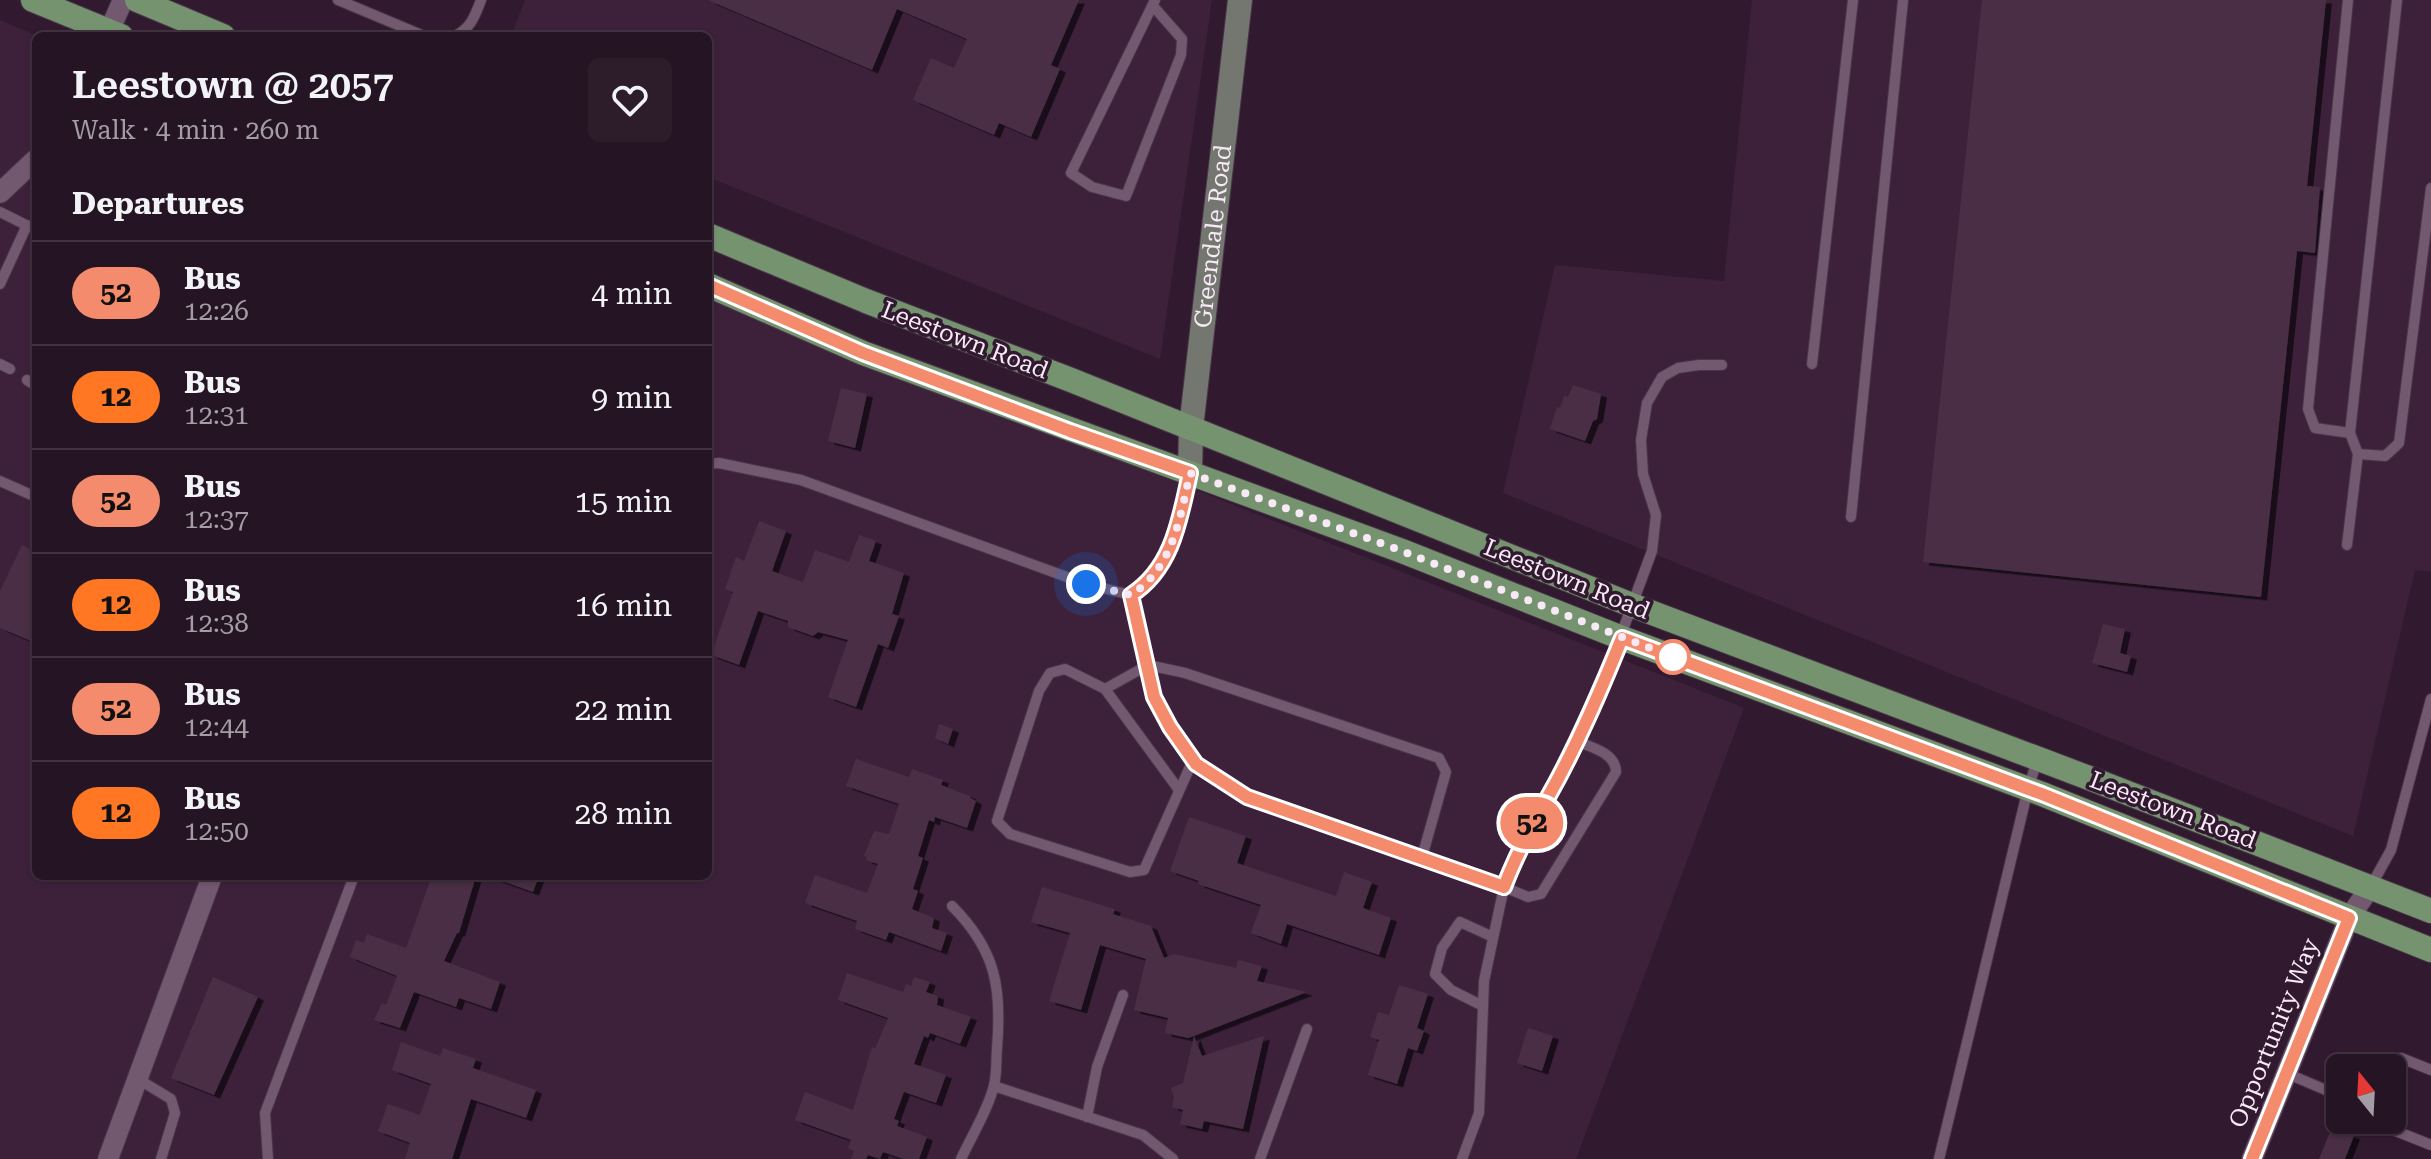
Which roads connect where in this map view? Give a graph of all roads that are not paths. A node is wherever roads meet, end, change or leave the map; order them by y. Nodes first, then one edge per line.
1 (33, 0) edge
2 (123, 0) edge
3 (137, 0) edge
4 (338, 0) edge
5 (481, 0) edge
6 (1240, 0) edge
7 (1853, 0) edge
8 (1903, 0) edge
9 (2348, 0) edge
10 (2397, 0) edge
11 (1154, 3) edge
12 (107, 32) edge
13 (113, 32) edge
14 (213, 32) edge
15 (414, 32) edge
16 (463, 32) edge
17 (32, 163) edge
18 (2431, 188) edge
19 (0, 193) edge
20 (0, 212) edge
21 (31, 228) edge
22 (712, 237) edge
23 (0, 284) edge
24 (712, 287) edge
25 (1812, 364) dead end
26 (1722, 365) dead end
27 (1191, 428) junction
28 (2350, 433) junction
29 (2358, 454) junction
30 (712, 464) edge
31 (1190, 473) junction
32 (0, 481) edge
33 (32, 495) edge
34 (1851, 517) dead end
35 (2347, 545) dead end
36 (1131, 595) junction
37 (1634, 606) junction
38 (1622, 638) junction
39 (1148, 665) junction
40 (1105, 689) junction
41 (2431, 699) edge
42 (1576, 741) junction
43 (2038, 758) junction
44 (1193, 760) junction
45 (2028, 789) junction
46 (1179, 790) junction
47 (1422, 857) junction
48 (211, 880) edge
49 (352, 880) edge
50 (2371, 886) junction
51 (1504, 887) junction
52 (952, 906) dead end
53 (2431, 911) edge
54 (2349, 918) junction
55 (1493, 937) junction
56 (2431, 950) edge
57 (1123, 995) dead end
58 (1483, 1006) junction
59 (1307, 1029) dead end
60 (2406, 1060) edge
61 (2431, 1070) edge
62 (2286, 1073) junction
63 (138, 1079) junction
64 (994, 1086) junction
65 (2326, 1090) edge
66 (1087, 1117) junction
67 (2403, 1134) edge
68 (2431, 1145) edge
69 (108, 1159) edge
70 (161, 1159) edge
71 (268, 1159) edge
72 (961, 1159) edge
73 (1173, 1159) edge
74 (1260, 1159) edge
75 (1462, 1159) edge
76 (1939, 1159) edge
77 (2252, 1159) edge

1 - 12 main road
2 - 13 street
3 - 14 main road
4 - 15 lane
5 - 16 lane
6 - 27 street, Greendale Road
7 - 25 lane
8 - 34 lane
9 - 28 lane
10 - 28 lane
11 - 11 lane
17 - 19 street
18 - 29 lane
20 - 21 lane
21 - 23 lane
22 - 27 main road, Leestown Road
24 - 31 main road, Leestown Road
26 - 37 lane
27 - 31 street, Greendale Road
27 - 37 main road, Leestown Road
28 - 29 lane
29 - 35 lane
30 - 36 lane
31 - 36 lane
31 - 38 main road, Leestown Road
32 - 33 lane
36 - 39 lane
37 - 38 lane
37 - 43 main road, Leestown Road
38 - 42 lane
38 - 45 main road, Leestown Road
39 - 40 lane
39 - 44 lane
39 - 47 lane
40 - 46 lane
40 - 46 lane
41 - 50 lane
42 - 51 lane
42 - 51 lane
43 - 45 lane
43 - 50 main road, Leestown Road
44 - 46 lane
44 - 47 lane
45 - 54 main road, Leestown Road
45 - 76 lane
47 - 51 lane
48 - 63 street
49 - 71 lane
50 - 53 main road, Leestown Road
50 - 54 street, Opportunity Way
51 - 55 lane
52 - 64 lane
54 - 56 main road, Leestown Road
54 - 62 street, Opportunity Way
55 - 58 lane
55 - 58 lane
57 - 66 lane
58 - 75 lane
59 - 74 lane
60 - 61 lane
62 - 65 lane
62 - 77 street, Opportunity Way
63 - 69 street
63 - 70 lane
64 - 66 lane
64 - 72 lane
66 - 73 lane
67 - 68 lane

